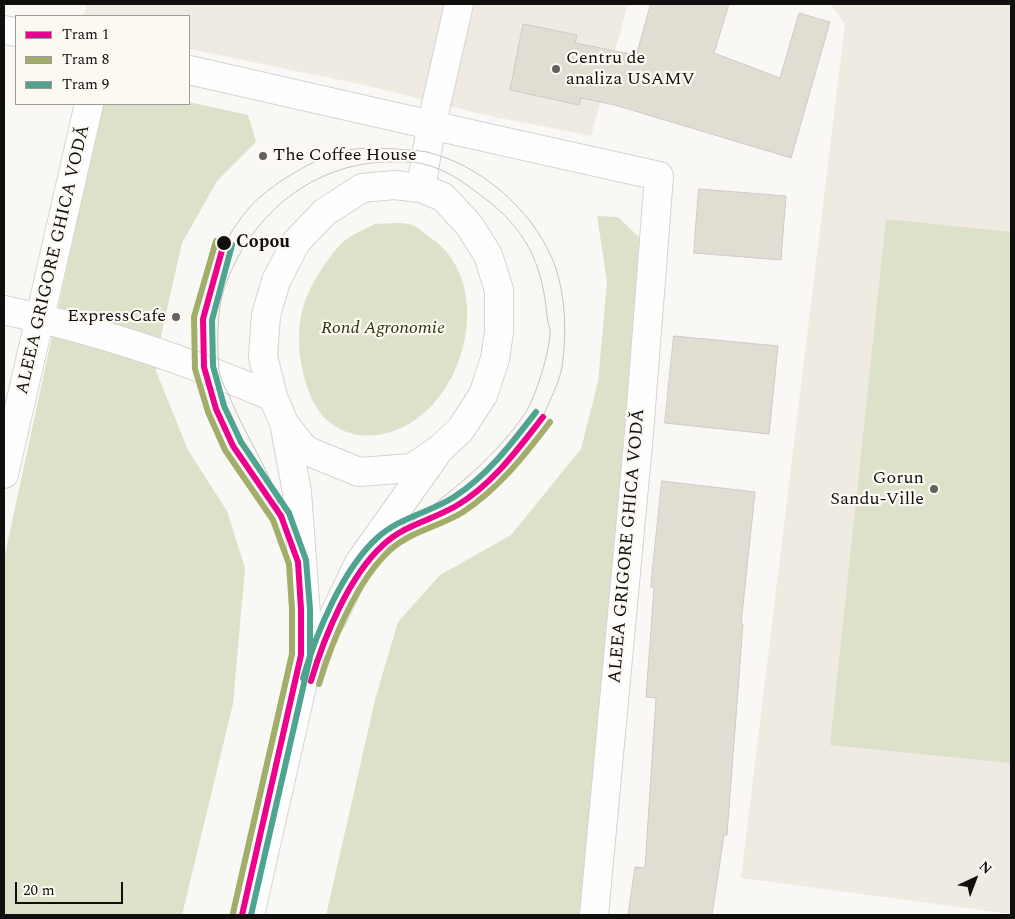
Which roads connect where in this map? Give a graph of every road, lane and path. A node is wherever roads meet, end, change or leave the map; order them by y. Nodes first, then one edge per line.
1 (458, 4) edge
2 (190, 70) edge
3 (89, 105) edge
4 (431, 127) junction
5 (421, 188) junction
6 (4, 310) edge
7 (41, 318) junction
8 (273, 397) junction
9 (284, 424) junction
10 (441, 448) junction
11 (4, 474) edge
12 (309, 655) junction
13 (250, 915) edge
14 (594, 915) edge

1 - 4 street
2 - 4 street
3 - 7 street, ALEEA GRIGORE GHICA VODĂ
4 - 5 street
4 - 14 street, ALEEA GRIGORE GHICA VODĂ
5 - 8 street
5 - 10 street
6 - 7 street
7 - 8 street
7 - 11 street, ALEEA GRIGORE GHICA VODĂ
8 - 9 street
9 - 10 street
9 - 12 street
10 - 12 street
12 - 13 street

